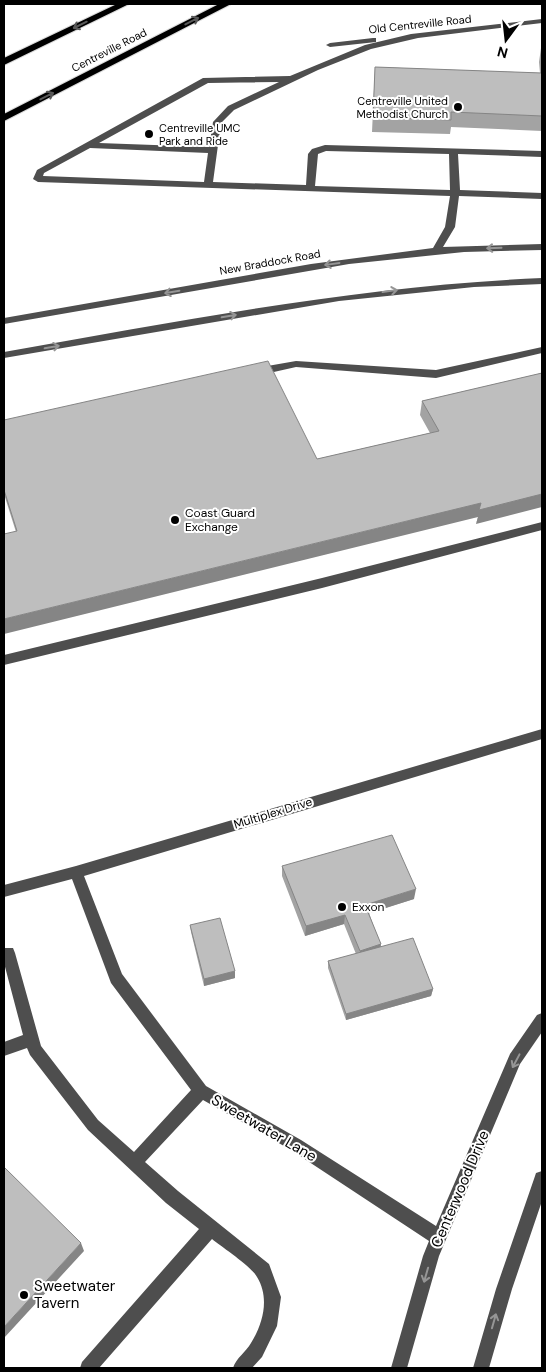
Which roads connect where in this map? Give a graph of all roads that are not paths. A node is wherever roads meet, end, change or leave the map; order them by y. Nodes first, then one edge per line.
1 (124, 4) edge
2 (226, 4) edge
3 (542, 21) edge
4 (419, 35) junction
5 (330, 45) dead end
6 (4, 62) edge
7 (292, 79) junction
8 (4, 118) edge
9 (88, 145) junction
10 (213, 150) junction
11 (453, 151) junction
12 (542, 154) edge
13 (208, 185) junction
14 (310, 188) junction
15 (454, 193) junction
16 (542, 196) edge
17 (542, 246) edge
18 (436, 251) junction
19 (542, 281) edge
20 (4, 322) edge
21 (542, 350) edge
22 (4, 355) edge
23 (247, 374) edge
24 (542, 526) edge
25 (4, 660) edge
26 (542, 734) edge
27 (76, 872) junction
28 (4, 891) edge
29 (4, 954) edge
30 (542, 1020) edge
31 (33, 1039) junction
32 (4, 1049) edge
33 (201, 1091) junction
34 (134, 1163) junction
35 (542, 1179) edge
36 (211, 1228) junction
37 (439, 1238) junction
38 (88, 1368) edge
39 (241, 1368) edge
40 (399, 1368) edge
41 (481, 1368) edge

1 -> 6 highway
8 -> 2 highway, Centreville Road
3 - 4 street, Old Centreville Road
4 - 5 street, Old Centreville Road
4 - 7 street
7 - 9 street
7 - 10 street
9 - 10 street
9 - 13 street
10 - 13 street
11 - 12 street
11 - 14 street
11 - 15 street
13 - 14 street
14 - 15 street
15 - 16 street
15 - 18 street
17 -> 18 street, New Braddock Road
18 -> 20 street, New Braddock Road
22 -> 19 street
21 - 23 street
24 - 25 street
26 - 27 street, Multiplex Drive
27 - 28 street, Multiplex Drive
27 - 33 street, Sweetwater Lane
29 - 31 street
30 -> 37 street, Centerwood Drive
31 - 32 street
31 - 34 street
33 - 34 street
33 - 37 street, Sweetwater Lane
34 - 36 street
41 -> 35 street
36 - 38 street
36 - 39 street
37 -> 40 street, Centerwood Drive

